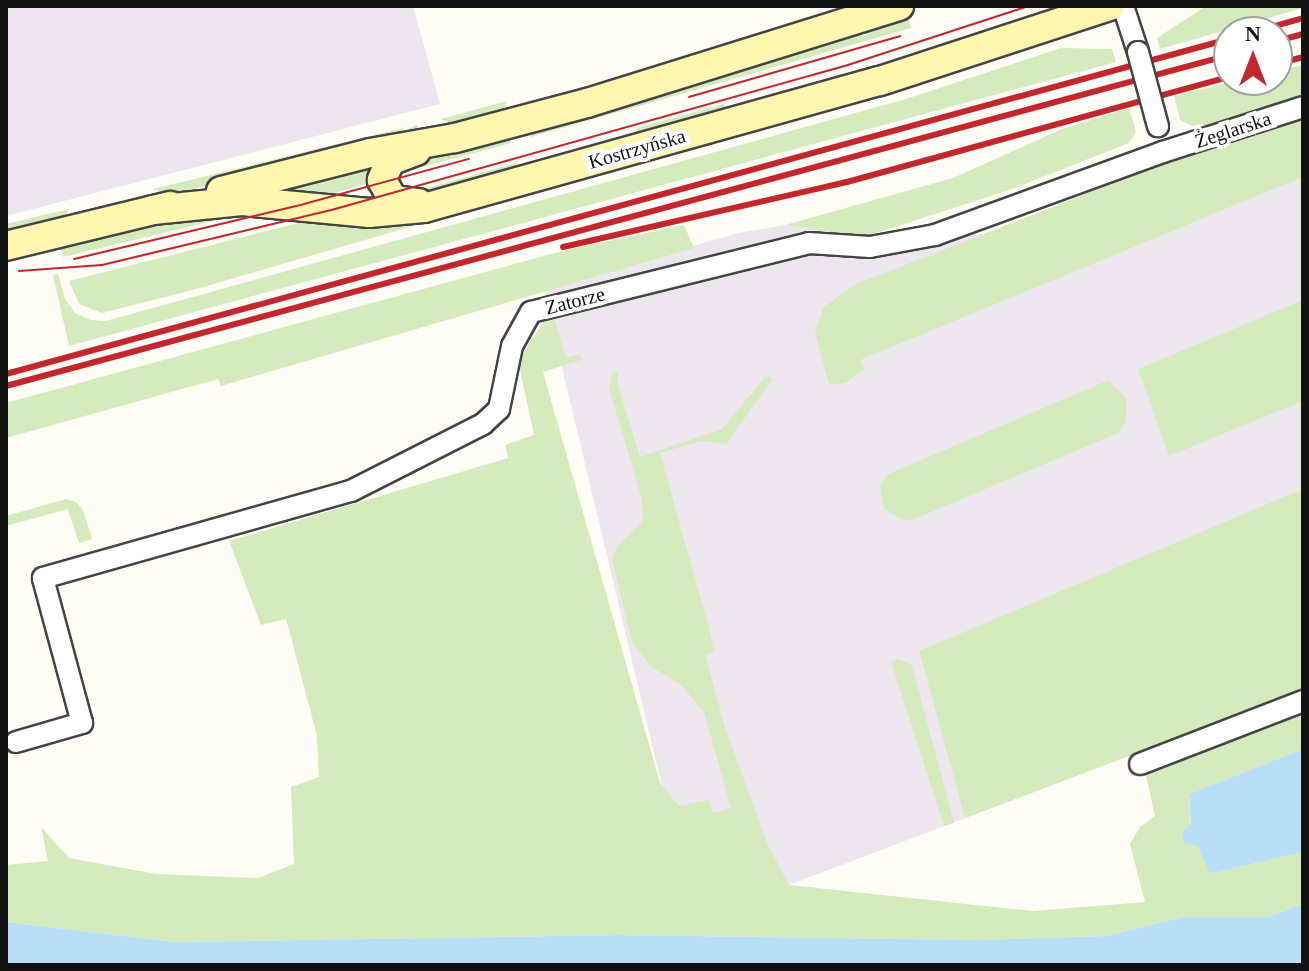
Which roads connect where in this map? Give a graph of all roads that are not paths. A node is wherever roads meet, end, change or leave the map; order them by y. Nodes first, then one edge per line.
1 (899, 6) edge
2 (1110, 6) edge
3 (1123, 6) edge
4 (1303, 107) edge
5 (455, 138) junction
6 (1163, 152) junction
7 (458, 200) junction
8 (153, 210) junction
9 (6, 246) edge
10 (1303, 701) edge
11 (16, 742) dead end
12 (1140, 764) dead end

1 - 5 main road, Kostrzyńska
2 - 7 main road, Kostrzyńska
3 - 6 street, bridge
4 - 6 street, Żeglarska
5 - 7 main road
5 - 8 main road, Kostrzyńska
6 - 11 street, Zatorze
7 - 8 main road, Kostrzyńska
8 - 9 main road, Kostrzyńska
10 - 12 street

